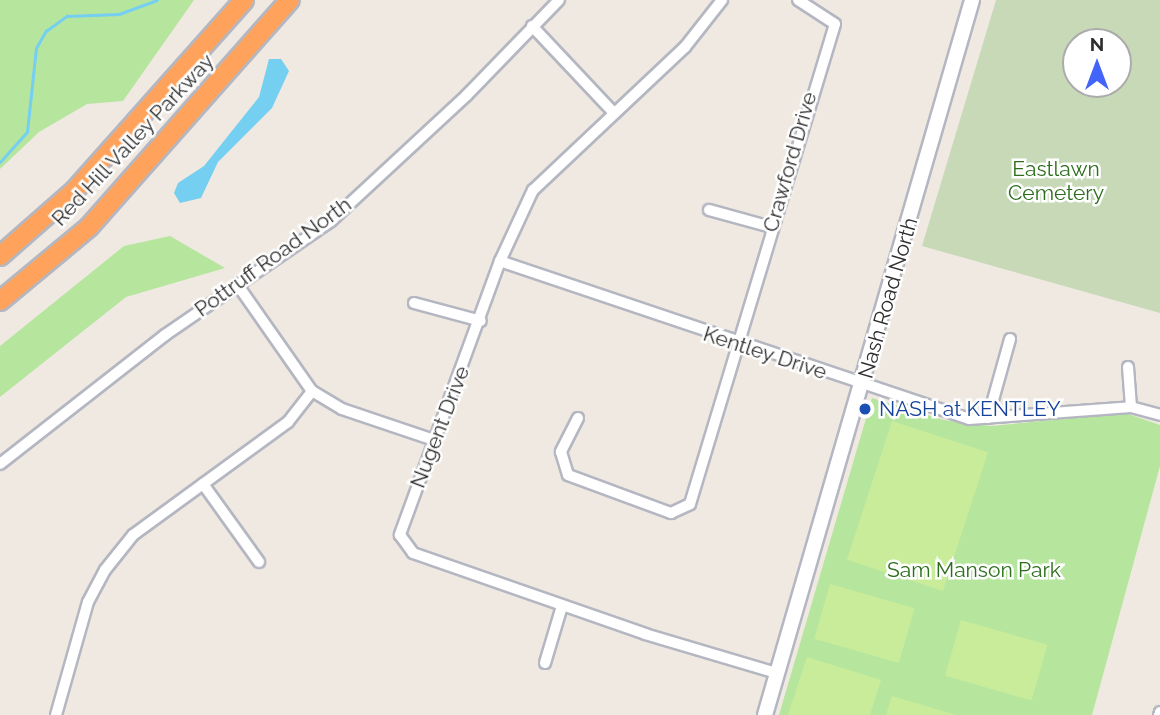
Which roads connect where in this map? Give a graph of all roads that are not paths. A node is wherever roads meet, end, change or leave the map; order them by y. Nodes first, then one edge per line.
1 (244, 0) edge
2 (290, 0) edge
3 (559, 0) edge
4 (722, 0) edge
5 (798, 0) edge
6 (972, 0) edge
7 (532, 26) junction
8 (614, 113) junction
9 (709, 210) dead end
10 (771, 227) junction
11 (0, 256) edge
12 (500, 261) junction
13 (237, 284) junction
14 (0, 301) edge
15 (414, 303) dead end
16 (481, 321) junction
17 (1010, 339) dead end
18 (738, 345) junction
19 (1128, 367) dead end
20 (864, 385) junction
21 (312, 391) junction
22 (1131, 407) junction
23 (1160, 415) edge
24 (578, 418) dead end
25 (988, 418) junction
26 (434, 440) junction
27 (0, 464) edge
28 (203, 484) junction
29 (259, 562) dead end
30 (562, 606) junction
31 (545, 663) dead end
32 (778, 673) junction
33 (55, 715) edge
34 (765, 715) edge

1 - 11 highway, Red Hill Valley Parkway
2 - 14 highway, Red Hill Valley Parkway
3 - 7 street, Pottruff Road North
4 - 8 street, Nugent Drive
5 - 10 street, Crawford Drive
6 - 20 main road, Nash Road North
7 - 8 street
7 - 13 street, Pottruff Road North
8 - 12 street, Nugent Drive
9 - 10 street
10 - 18 street, Crawford Drive
12 - 16 street, Nugent Drive
12 - 18 street, Kentley Drive
13 - 21 street
13 - 27 street, Pottruff Road North
15 - 16 street
16 - 26 street, Nugent Drive
17 - 25 street
18 - 20 street, Kentley Drive
18 - 24 street, Crawford Drive
19 - 22 street
20 - 25 street, Kentley Drive
20 - 32 main road, Nash Road North
21 - 26 street
21 - 28 street
22 - 23 street, Kentley Drive
22 - 25 street, Kentley Drive
26 - 30 street, Nugent Drive
28 - 29 street
28 - 33 street
30 - 31 street
30 - 32 street, Nugent Drive
32 - 34 main road, Nash Road North

